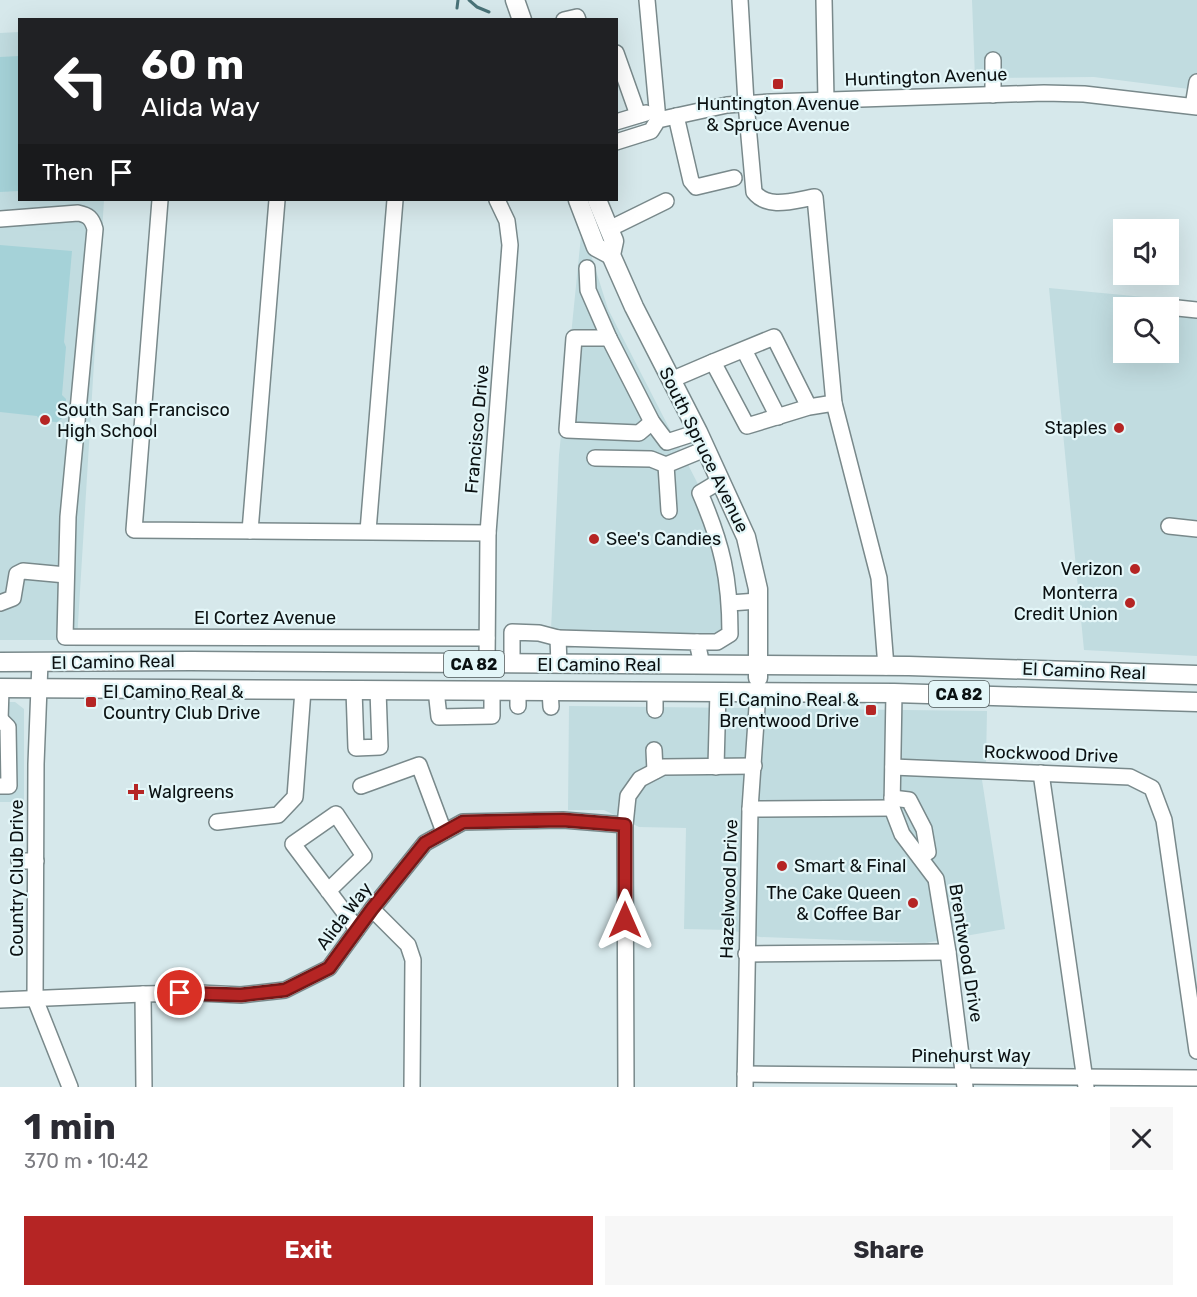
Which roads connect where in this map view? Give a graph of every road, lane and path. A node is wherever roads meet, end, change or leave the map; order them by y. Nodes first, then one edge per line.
1 (515, 0) edge
2 (647, 0) edge
3 (740, 0) edge
4 (824, 0) edge
5 (521, 18) edge
6 (993, 60) dead end
7 (618, 63) edge
8 (1197, 82) edge
9 (623, 92) edge
10 (993, 95) junction
11 (826, 100) junction
12 (746, 103) junction
13 (1195, 107) edge
14 (638, 115) junction
15 (676, 116) junction
16 (658, 120) junction
17 (618, 121) edge
18 (618, 141) edge
19 (734, 178) dead end
20 (160, 201) edge
21 (277, 201) edge
22 (395, 201) edge
23 (497, 201) edge
24 (578, 201) edge
25 (597, 201) edge
26 (666, 201) dead end
27 (0, 219) edge
28 (609, 229) junction
29 (611, 255) junction
30 (587, 268) dead end
31 (1179, 308) edge
32 (1197, 310) edge
33 (609, 338) junction
34 (744, 350) junction
35 (713, 362) junction
36 (671, 380) junction
37 (834, 403) junction
38 (809, 407) junction
39 (778, 417) junction
40 (652, 422) junction
41 (702, 440) junction
42 (595, 458) dead end
43 (666, 465) junction
44 (720, 481) junction
45 (669, 511) dead end
46 (1169, 526) dead end
47 (1197, 530) edge
48 (250, 531) junction
49 (368, 531) junction
50 (488, 533) junction
51 (66, 575) junction
52 (758, 601) junction
53 (0, 603) edge
54 (730, 603) junction
55 (487, 638) junction
56 (558, 638) junction
57 (697, 642) junction
58 (0, 662) edge
59 (40, 663) junction
60 (487, 664) junction
61 (512, 664) junction
62 (559, 665) junction
63 (702, 665) junction
64 (758, 665) junction
65 (886, 667) junction
66 (1197, 675) edge
67 (1, 688) edge
68 (39, 688) junction
69 (303, 690) junction
70 (354, 690) junction
71 (378, 690) junction
72 (436, 690) junction
73 (492, 690) junction
74 (655, 691) junction
75 (718, 691) junction
76 (758, 692) junction
77 (894, 693) junction
78 (1197, 702) edge
79 (654, 710) dead end
80 (1, 720) edge
81 (654, 750) dead end
82 (716, 766) junction
83 (754, 766) junction
84 (893, 767) junction
85 (655, 771) junction
86 (1041, 773) junction
87 (0, 786) edge
88 (361, 786) dead end
89 (892, 803) junction
90 (750, 809) junction
91 (217, 822) dead end
92 (625, 825) junction
93 (444, 832) junction
94 (920, 858) junction
95 (19, 861) dead end
96 (36, 861) junction
97 (328, 891) junction
98 (372, 909) junction
99 (357, 929) junction
100 (948, 952) junction
101 (746, 954) junction
102 (143, 994) junction
103 (35, 999) junction
104 (0, 1000) edge
105 (1197, 1051) edge
106 (1197, 1078) edge
107 (745, 1081) edge
108 (964, 1081) edge
109 (1085, 1082) edge
110 (70, 1087) edge
111 (144, 1087) edge
112 (412, 1087) edge
113 (626, 1087) edge

1 - 5 main road
2 - 16 street
3 - 12 street
4 - 11 street
6 - 10 street
7 - 9 street
8 - 13 street
9 - 14 street
10 - 11 street, Huntington Avenue
10 - 13 street, Huntington Avenue
11 - 12 street, Huntington Avenue
12 - 15 street, Huntington Avenue
12 - 37 street
14 - 16 street, Huntington Avenue
14 - 17 street
15 - 16 street, Huntington Avenue
15 - 19 street
16 - 18 street, Huntington Avenue
20 - 48 street
21 - 48 street
22 - 49 street
23 - 50 street, Francisco Drive
24 - 29 main road, South Spruce Avenue
25 - 28 main road, South Spruce Avenue
26 - 28 street
27 - 51 street
28 - 29 main road, South Spruce Avenue
29 - 36 main road, South Spruce Avenue
30 - 33 street
31 - 32 street
33 - 40 street
33 - 40 street
34 - 35 street
34 - 38 street
34 - 39 street
35 - 36 street
35 - 39 street
36 - 41 main road, South Spruce Avenue
37 - 38 street
37 - 65 street
38 - 39 street
40 - 41 street
41 - 43 street
41 - 44 main road, South Spruce Avenue
42 - 43 street
43 - 45 street
44 - 52 main road, South Spruce Avenue
44 - 54 street
46 - 47 street
48 - 49 street
49 - 50 street
50 - 55 street, Francisco Drive
51 - 53 street
51 - 55 street, El Cortez Avenue
52 - 54 street
52 - 64 main road, South Spruce Avenue
54 - 57 street
55 - 60 street, Francisco Drive
56 - 57 street
56 - 61 street
56 - 62 street
57 - 63 street
58 - 59 main road, El Camino Real / CA 82
59 - 60 main road, El Camino Real / CA 82
59 - 68 street, Country Club Drive
60 - 61 main road, El Camino Real / CA 82
61 - 62 main road, El Camino Real / CA 82
62 - 63 main road, El Camino Real / CA 82
63 - 64 main road, El Camino Real / CA 82
64 - 65 main road, El Camino Real / CA 82
64 - 76 main road, South Spruce Avenue
65 - 66 main road, El Camino Real / CA 82
67 - 68 main road, El Camino Real / CA 82
67 - 80 street
68 - 69 main road, El Camino Real / CA 82
68 - 96 street, Country Club Drive
69 - 70 main road, El Camino Real / CA 82
69 - 91 street
70 - 71 main road, El Camino Real / CA 82
70 - 71 street
71 - 72 main road, El Camino Real / CA 82
72 - 73 main road, El Camino Real / CA 82
72 - 73 street
73 - 74 main road, El Camino Real / CA 82
74 - 75 main road, El Camino Real / CA 82
74 - 79 street
75 - 76 main road, El Camino Real / CA 82
75 - 82 street
76 - 77 main road, El Camino Real / CA 82
76 - 83 street, Hazelwood Drive
77 - 78 main road, El Camino Real / CA 82
77 - 84 street, Brentwood Drive
80 - 87 street
81 - 85 street
82 - 83 street
82 - 85 street
83 - 90 street, Hazelwood Drive
84 - 86 street, Rockwood Drive
84 - 89 street, Brentwood Drive
85 - 92 street
86 - 105 street, Rockwood Drive
86 - 109 street
88 - 93 street
89 - 90 street
89 - 94 street, Brentwood Drive
89 - 94 street
90 - 101 street, Hazelwood Drive
92 - 93 street, Alida Way
92 - 113 street
93 - 98 street, Alida Way
94 - 100 street, Brentwood Drive
95 - 96 street
96 - 103 street, Country Club Drive
97 - 97 street
97 - 99 street
98 - 99 street, Alida Way
98 - 112 street
99 - 102 street, Alida Way
100 - 101 street
100 - 108 street, Brentwood Drive
101 - 107 street, Hazelwood Drive
102 - 103 street, Alida Way
102 - 111 street
103 - 104 street, Alida Way
103 - 110 street, Country Club Drive
106 - 109 street, Pinehurst Way
107 - 108 street, Pinehurst Way
108 - 109 street, Pinehurst Way

